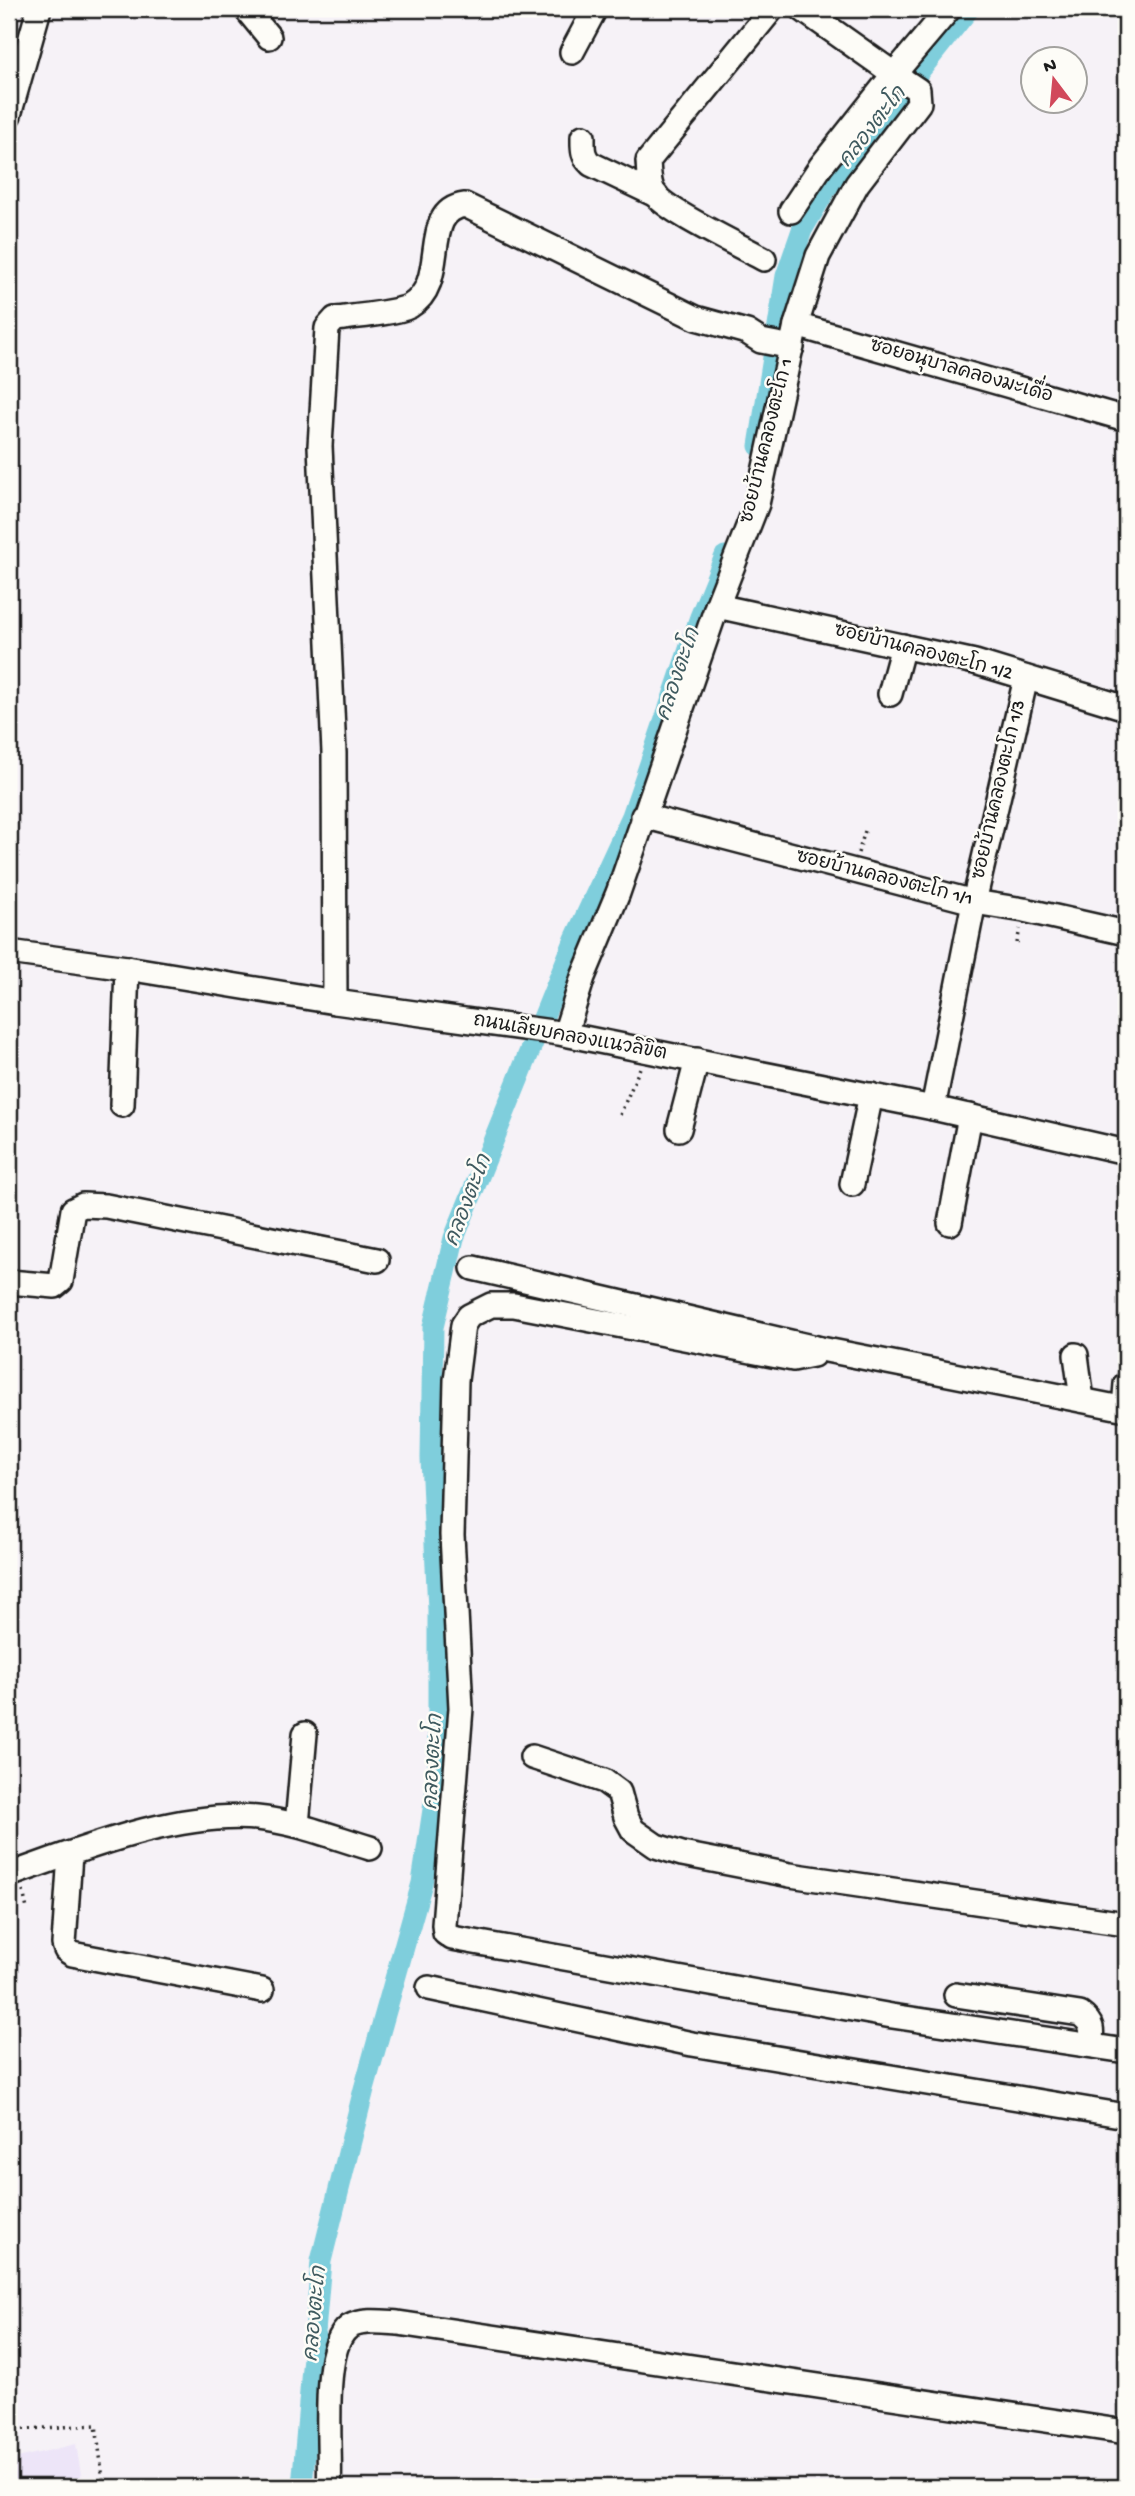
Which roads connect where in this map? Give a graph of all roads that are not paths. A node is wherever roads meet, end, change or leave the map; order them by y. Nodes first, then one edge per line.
1 (38, 9) edge
2 (246, 9) edge
3 (595, 9) edge
4 (772, 9) edge
5 (802, 9) edge
6 (949, 9) edge
7 (269, 37) dead end
8 (572, 52) dead end
9 (904, 81) junction
10 (9, 115) edge
11 (583, 137) dead end
12 (656, 195) junction
13 (791, 211) dead end
14 (764, 259) dead end
15 (791, 339) junction
16 (1126, 419) edge
17 (717, 606) junction
18 (903, 646) junction
19 (1026, 678) junction
20 (890, 694) dead end
21 (1126, 708) edge
22 (643, 816) junction
23 (974, 902) junction
24 (1126, 933) edge
25 (9, 952) edge
26 (127, 968) junction
27 (335, 1002) junction
28 (562, 1033) junction
29 (697, 1060) junction
30 (872, 1095) junction
31 (122, 1105) dead end
32 (933, 1108) junction
33 (970, 1116) junction
34 (679, 1129) dead end
35 (1126, 1152) edge
36 (852, 1184) dead end
37 (950, 1223) dead end
38 (377, 1260) dead end
39 (473, 1268) dead end
40 (9, 1282) edge
41 (816, 1348) junction
42 (1076, 1355) dead end
43 (1126, 1384) edge
44 (1082, 1400) junction
45 (1125, 1408) edge
46 (305, 1734) dead end
47 (532, 1757) dead end
48 (297, 1825) junction
49 (370, 1848) dead end
50 (70, 1854) junction
51 (9, 1875) edge
52 (1126, 1924) edge
53 (429, 1988) dead end
54 (262, 1990) dead end
55 (956, 1995) dead end
56 (1090, 2045) junction
57 (1126, 2050) edge
58 (1126, 2116) edge
59 (1126, 2431) edge
60 (329, 2487) edge

1 - 10 street
2 - 7 street
3 - 8 street
4 - 12 street
5 - 9 street
6 - 9 street
9 - 13 street
9 - 15 street, ซอยบ้านคลองตะโก 1
11 - 12 street
12 - 14 street
15 - 16 street, ซอยอนุบาลคลองมะเดื่อ
15 - 17 street, ซอยบ้านคลองตะโก 1
15 - 27 street, ซอยอนุบาลคลองมะเดื่อ
17 - 18 street, ซอยบ้านคลองตะโก 1/2
17 - 22 street, ซอยบ้านคลองตะโก 1
18 - 19 street, ซอยบ้านคลองตะโก 1/2
18 - 20 street
19 - 21 street, ซอยบ้านคลองตะโก 1/2
19 - 23 street, ซอยบ้านคลองตะโก 1/3
22 - 23 street, ซอยบ้านคลองตะโก 1/1
22 - 28 street, ซอยบ้านคลองตะโก 1
23 - 24 street, ซอยบ้านคลองตะโก 1/1
23 - 32 street, ซอยบ้านคลองตะโก 1/3
25 - 26 street, ถนนเลียบคลองแนวลิขิต
26 - 27 street, ถนนเลียบคลองแนวลิขิต
26 - 31 street
27 - 28 street, ถนนเลียบคลองแนวลิขิต
28 - 29 street, ถนนเลียบคลองแนวลิขิต
29 - 30 street, ถนนเลียบคลองแนวลิขิต
29 - 34 street
30 - 32 street, ถนนเลียบคลองแนวลิขิต
30 - 36 street
32 - 33 street, ถนนเลียบคลองแนวลิขิต
33 - 35 street, ถนนเลียบคลองแนวลิขิต
33 - 37 street
38 - 40 street
39 - 41 street
41 - 44 street
41 - 56 street
42 - 44 street
43 - 45 street
44 - 45 street
46 - 48 street
47 - 52 street
48 - 49 street
48 - 50 street
50 - 51 street
50 - 54 street
53 - 58 street
55 - 56 street
56 - 57 street
59 - 60 street

